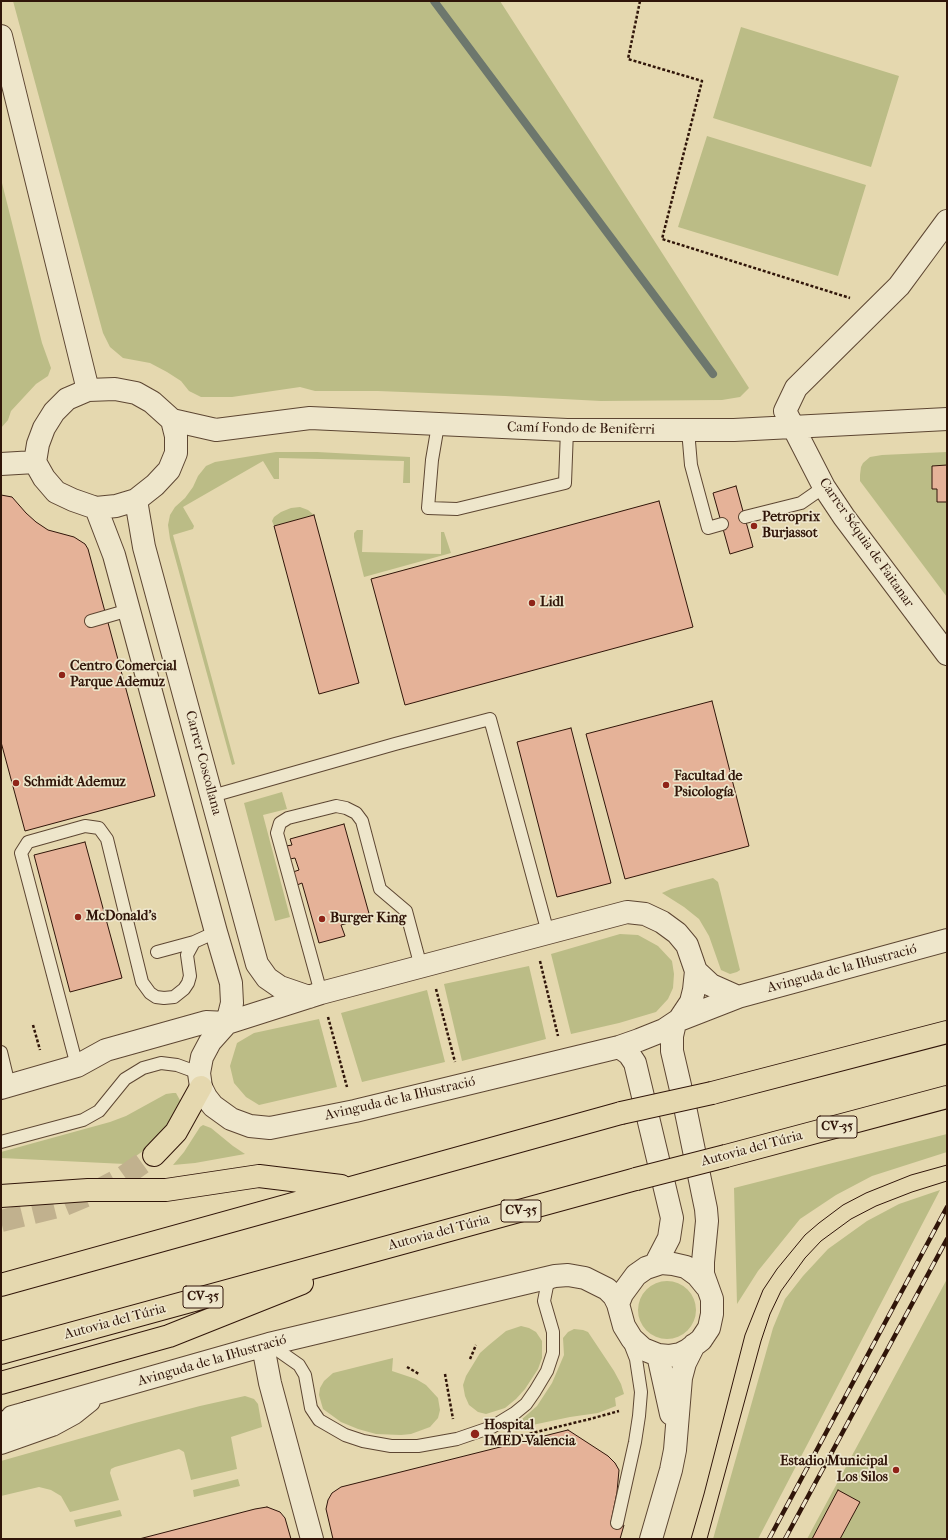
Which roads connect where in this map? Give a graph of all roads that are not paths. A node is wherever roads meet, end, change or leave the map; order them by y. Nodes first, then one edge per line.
1 (1, 36) edge
2 (947, 221) edge
3 (88, 390) junction
4 (947, 419) edge
5 (172, 420) junction
6 (438, 425) junction
7 (793, 428) junction
8 (216, 430) junction
9 (567, 430) junction
10 (688, 430) junction
11 (176, 453) junction
12 (35, 462) junction
13 (1, 464) edge
14 (824, 487) junction
15 (136, 500) junction
16 (96, 508) junction
17 (744, 517) dead end
18 (722, 524) dead end
19 (129, 610) junction
20 (91, 621) dead end
21 (947, 654) edge
22 (212, 796) junction
23 (216, 932) junction
24 (548, 933) junction
25 (947, 940) edge
26 (194, 942) junction
27 (157, 952) dead end
28 (696, 971) junction
29 (428, 974) junction
30 (738, 997) junction
31 (319, 1000) junction
32 (677, 1022) junction
33 (226, 1023) junction
34 (947, 1032) edge
35 (619, 1047) junction
36 (1, 1052) edge
37 (77, 1066) junction
38 (200, 1080) junction
39 (5, 1086) edge
40 (947, 1097) edge
41 (1, 1142) edge
42 (154, 1155) tunnel mouth
43 (353, 1187) junction
44 (1, 1196) edge
45 (405, 1242) junction
46 (655, 1265) junction
47 (555, 1276) junction
48 (1, 1285) edge
49 (706, 1286) junction
50 (618, 1304) junction
51 (624, 1326) junction
52 (266, 1345) junction
53 (694, 1345) junction
54 (1, 1352) edge
55 (658, 1355) junction
56 (1, 1383) edge
57 (100, 1392) junction
58 (30, 1412) junction
59 (1, 1420) edge
60 (1, 1424) edge
61 (676, 1430) junction
62 (1, 1443) edge
63 (617, 1523) dead end
64 (312, 1539) edge
65 (651, 1539) edge

1 - 3 street
2 - 7 street, Carrer Séquia de Faitanar
3 - 5 street
3 - 12 street
4 - 7 street, Camí Fondo de Beniferri
5 - 8 street, Camí Fondo de Beniferri
5 - 11 street
6 - 8 street, Camí Fondo de Beniferri
6 - 9 street, Camí Fondo de Beniferri
6 - 9 lane
7 - 10 street, Camí Fondo de Beniferri
7 - 14 street, Carrer Séquia de Faitanar
8 - 11 street, Camí Fondo de Beniferri
9 - 10 street, Camí Fondo de Beniferri
10 - 18 lane
11 - 15 street
12 - 13 street
12 - 16 street
14 - 17 lane
14 - 21 street, Carrer Séquia de Faitanar
15 - 16 street
15 - 22 street, Carrer Coscollana
16 - 19 street
19 - 20 lane
19 - 23 street
22 - 24 lane
22 - 31 street, Carrer Coscollana
23 - 26 lane
23 - 33 street
24 - 28 street, Avinguda de la Il·lustració
24 - 29 street, Avinguda de la Il·lustració
25 - 30 street, Avinguda de la Il·lustració
26 - 27 lane
26 - 37 lane
28 - 30 street, Avinguda de la Il·lustració
28 - 32 street, Avinguda de la Il·lustració
29 - 31 street, Avinguda de la Il·lustració
29 - 31 lane
30 - 32 street, Avinguda de la Il·lustració
31 - 33 street, Avinguda de la Il·lustració
32 - 35 street, Avinguda de la Il·lustració
32 - 49 street
33 - 37 street, Avinguda de la Il·lustració
33 - 38 street
34 - 43 highway, bridge
35 - 38 street, Avinguda de la Il·lustració
35 - 46 street
36 - 39 lane
37 - 39 street, Avinguda de la Il·lustració
38 - 41 lane
38 - 42 highway
40 - 45 highway, Autovia del Túria / CV-35, bridge
43 - 44 highway
43 - 48 highway
45 - 54 highway, Autovia del Túria / CV-35
45 - 56 highway
46 - 49 street
46 - 50 street
47 - 50 street, Avinguda de la Il·lustració
47 - 52 street, Avinguda de la Il·lustració
47 - 52 lane
49 - 53 street
50 - 51 street
51 - 55 street
51 - 63 lane
52 - 57 street, Avinguda de la Il·lustració
52 - 64 street
53 - 55 street
53 - 61 street
55 - 61 street
57 - 58 street, Avinguda de la Il·lustració
57 - 62 street, Avinguda de la Il·lustració
58 - 59 street, Avinguda de la Il·lustració
58 - 60 street
61 - 65 street

